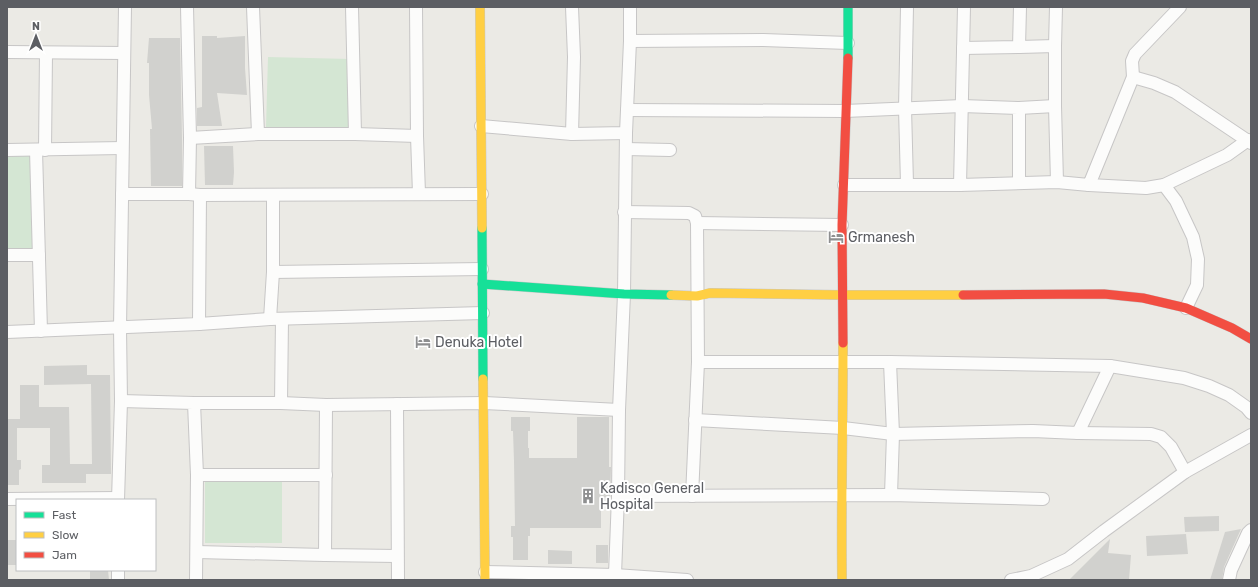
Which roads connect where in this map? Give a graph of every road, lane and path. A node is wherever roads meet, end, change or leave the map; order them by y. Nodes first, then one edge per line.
1 (125, 7) edge
2 (186, 7) edge
3 (253, 7) edge
4 (352, 7) edge
5 (416, 7) edge
6 (480, 7) edge
7 (572, 7) edge
8 (630, 7) edge
9 (848, 7) edge
10 (907, 7) edge
11 (964, 7) edge
12 (1020, 7) edge
13 (1056, 7) edge
14 (1180, 7) edge
15 (630, 41) junction
16 (848, 43) junction
17 (1055, 46) junction
18 (1019, 47) junction
19 (963, 48) junction
20 (7, 52) edge
21 (46, 53) junction
22 (124, 53) junction
23 (1133, 77) junction
24 (962, 106) junction
25 (1055, 106) junction
26 (905, 108) junction
27 (1019, 108) junction
28 (627, 110) junction
29 (846, 111) junction
30 (482, 126) junction
31 (626, 133) junction
32 (258, 134) junction
33 (355, 134) junction
34 (572, 134) junction
35 (417, 136) junction
36 (190, 138) junction
37 (1250, 141) edge
38 (122, 148) junction
39 (626, 149) junction
40 (7, 150) edge
41 (41, 150) junction
42 (670, 150) dead end
43 (1057, 182) junction
44 (1019, 183) junction
45 (907, 184) junction
46 (1164, 184) junction
47 (844, 185) junction
48 (960, 185) junction
49 (1090, 185) junction
50 (122, 194) junction
51 (419, 194) junction
52 (482, 194) junction
53 (194, 195) junction
54 (273, 195) junction
55 (624, 212) junction
56 (698, 223) junction
57 (842, 225) junction
58 (7, 255) edge
59 (39, 255) junction
60 (482, 270) junction
61 (273, 272) junction
62 (482, 284) junction
63 (624, 294) junction
64 (842, 295) junction
65 (698, 296) junction
66 (1186, 308) junction
67 (483, 314) junction
68 (270, 319) junction
69 (282, 319) junction
70 (199, 324) junction
71 (120, 328) junction
72 (40, 331) junction
73 (7, 332) edge
74 (1251, 339) edge
75 (698, 362) junction
76 (842, 362) junction
77 (890, 362) junction
78 (1110, 366) junction
79 (121, 401) junction
80 (194, 403) junction
81 (281, 403) junction
82 (484, 403) junction
83 (397, 404) junction
84 (326, 405) junction
85 (619, 410) junction
86 (1251, 413) edge
87 (695, 420) junction
88 (843, 428) junction
89 (1078, 433) junction
90 (893, 434) junction
91 (1251, 435) edge
92 (1185, 472) junction
93 (326, 475) junction
94 (196, 476) junction
95 (841, 495) junction
96 (891, 495) junction
97 (618, 496) junction
98 (692, 496) junction
99 (118, 499) edge
100 (1043, 499) dead end
101 (1251, 530) edge
102 (197, 552) junction
103 (324, 555) junction
104 (397, 556) junction
105 (485, 576) edge
106 (615, 578) edge
107 (196, 580) edge
108 (398, 580) edge
109 (687, 580) edge
110 (842, 580) edge
111 (1011, 580) edge
112 (1229, 580) edge

1 - 22 street
2 - 36 street
3 - 32 street
4 - 33 street
5 - 35 street
6 - 30 street
7 - 34 street
8 - 15 street
9 - 16 street
10 - 26 street
11 - 19 street
12 - 18 street
13 - 17 street
14 - 23 street
15 - 16 street
15 - 28 street
16 - 29 street
17 - 18 street
17 - 25 street
18 - 19 street
19 - 24 street
20 - 21 street
21 - 22 street
21 - 41 street
22 - 38 street
23 - 37 street
23 - 49 street
24 - 26 street
24 - 27 street
24 - 48 street
25 - 27 street
25 - 43 street
26 - 29 street
26 - 45 street
27 - 44 street
28 - 29 street
28 - 31 street
29 - 47 street
30 - 34 street
30 - 52 street
31 - 34 street
31 - 39 street
32 - 33 street
32 - 36 street
33 - 35 street
35 - 51 street
36 - 53 street
37 - 46 street
38 - 41 street
38 - 50 street
39 - 42 street
39 - 55 street
40 - 41 street
41 - 59 street
43 - 44 street
43 - 49 street
44 - 48 street
45 - 47 street
45 - 48 street
46 - 49 street
46 - 66 street
47 - 57 street
50 - 53 street
50 - 71 street
51 - 52 street
51 - 54 street
52 - 60 street
53 - 54 street
53 - 70 street
54 - 61 street
55 - 56 street
55 - 63 street
56 - 57 street
56 - 65 street
57 - 64 street
58 - 59 street
59 - 72 street
60 - 61 street
60 - 62 street
61 - 68 street
62 - 63 street
62 - 67 street
63 - 65 street
63 - 85 street
64 - 65 street
64 - 66 street
64 - 76 street
65 - 75 street
66 - 74 street
67 - 69 street
67 - 82 street
68 - 69 street
68 - 70 street
69 - 81 street
70 - 71 street
71 - 72 street
71 - 79 street
72 - 73 street
75 - 76 street
75 - 87 street
76 - 77 street
76 - 88 street
77 - 78 street
77 - 90 street
78 - 86 street
78 - 89 street
79 - 80 street
79 - 99 street
80 - 81 street
80 - 94 street
81 - 84 street
82 - 83 street
82 - 85 street
82 - 105 street
83 - 84 street
83 - 104 street
84 - 93 street
85 - 97 street
87 - 88 street
87 - 98 street
88 - 90 street
88 - 95 street
89 - 90 street
89 - 92 street
90 - 96 street
91 - 92 street
92 - 111 street
93 - 94 street
93 - 103 street
94 - 102 street
95 - 96 street
95 - 98 street
95 - 110 street
96 - 100 street
97 - 98 street
97 - 106 street
101 - 112 street
102 - 103 street
102 - 107 street
103 - 104 street
104 - 108 street
105 - 106 street
106 - 109 street

